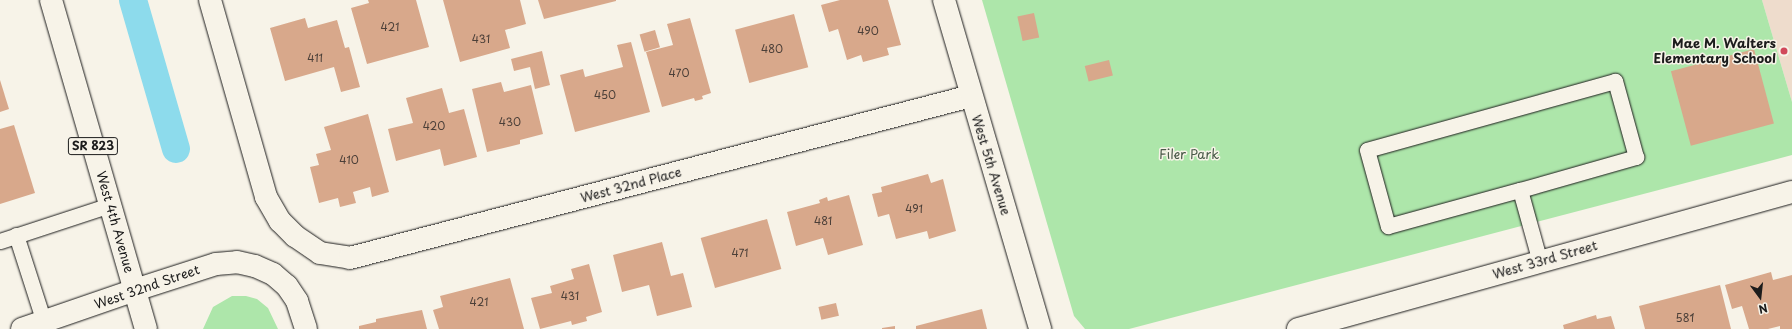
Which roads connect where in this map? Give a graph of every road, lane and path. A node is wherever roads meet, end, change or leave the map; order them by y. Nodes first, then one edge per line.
1 (51, 0) edge
2 (210, 0) edge
3 (944, 0) edge
4 (971, 96) junction
5 (1520, 190) junction
6 (1792, 192) edge
7 (110, 205) junction
8 (16, 235) junction
9 (0, 241) edge
10 (1540, 262) junction
11 (135, 290) junction
12 (44, 322) junction
13 (22, 329) edge
14 (146, 329) edge
15 (306, 329) edge
16 (1040, 329) edge
17 (1298, 329) edge

1 - 7 street, West 4th Avenue / SR 823
2 - 4 street, West 32nd Place
3 - 4 street, West 5th Avenue
4 - 16 street, West 5th Avenue
5 - 5 lane
5 - 10 lane
6 - 10 street, West 33rd Street
7 - 8 lane
7 - 11 street, West 4th Avenue / SR 823
8 - 9 lane
8 - 12 lane
10 - 17 street, West 33rd Street
11 - 12 street, West 32nd Street
11 - 14 street, West 4th Avenue / SR 823
11 - 15 street, West 32nd Street
12 - 13 street, West 32nd Street

